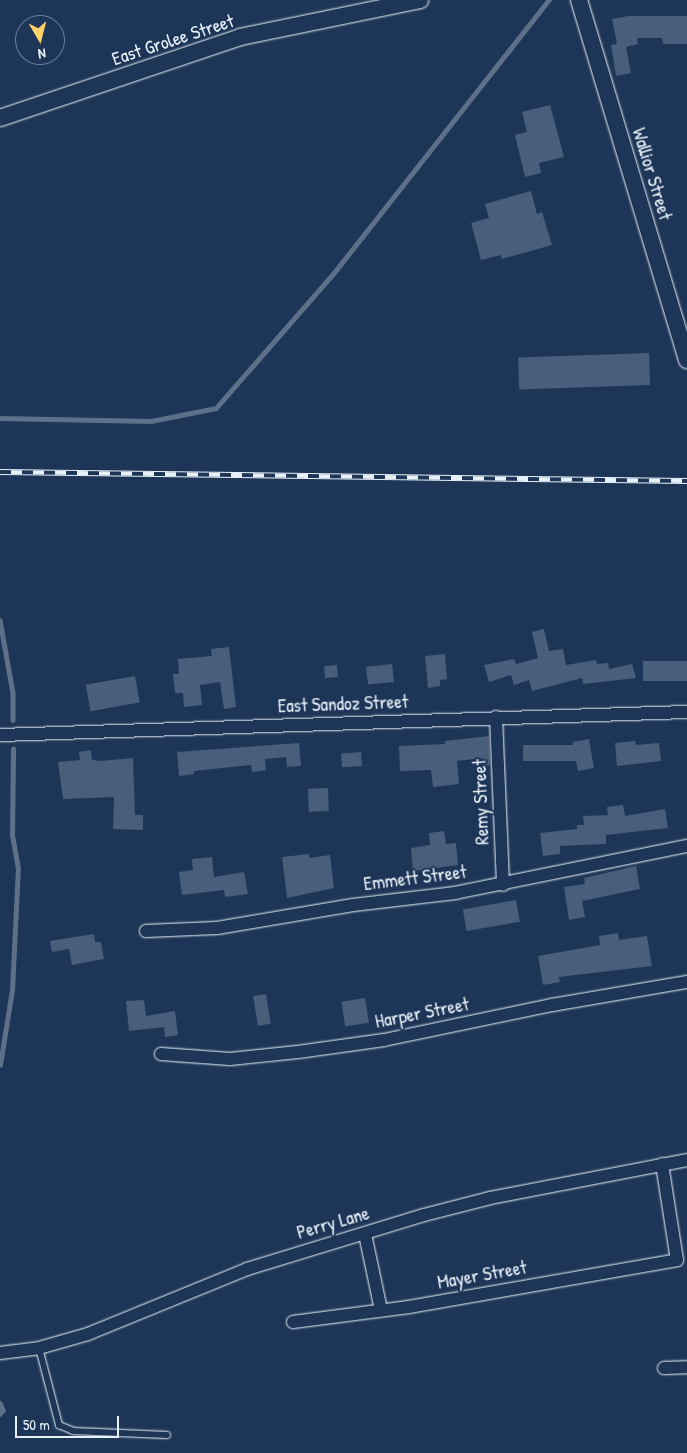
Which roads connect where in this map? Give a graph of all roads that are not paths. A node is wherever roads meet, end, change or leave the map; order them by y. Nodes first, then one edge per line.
1 (420, 0) edge
2 (579, 0) edge
3 (0, 118) edge
4 (687, 360) edge
5 (687, 712) edge
6 (496, 717) junction
7 (0, 735) edge
8 (687, 846) edge
9 (503, 885) junction
10 (146, 931) dead end
11 (687, 982) edge
12 (162, 1054) dead end
13 (687, 1160) edge
14 (662, 1164) junction
15 (365, 1234) junction
16 (381, 1310) junction
17 (292, 1322) dead end
18 (39, 1348) junction
19 (0, 1353) edge
20 (687, 1367) edge
21 (664, 1368) dead end
22 (167, 1435) dead end

1 - 3 street, East Grolee Street
2 - 4 street, Wallior Street
5 - 6 street, East Sandoz Street
6 - 7 street, East Sandoz Street
6 - 9 street, Remy Street
8 - 9 street, Emmett Street
9 - 10 street, Emmett Street
11 - 12 street, Harper Street
13 - 14 street, Perry Lane
14 - 15 street, Perry Lane
14 - 16 street, Mayer Street
15 - 16 street
15 - 18 street, Perry Lane
16 - 17 street, Mayer Street
18 - 19 street, Perry Lane
18 - 22 lane
20 - 21 street

